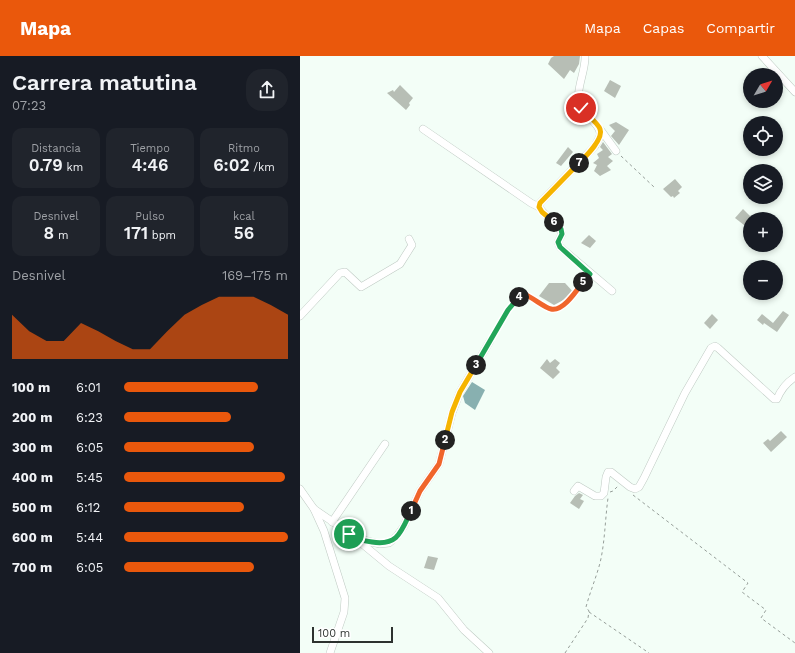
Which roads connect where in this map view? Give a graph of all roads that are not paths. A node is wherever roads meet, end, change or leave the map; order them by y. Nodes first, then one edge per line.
1 (585, 56) edge
2 (762, 56) edge
3 (795, 92) edge
4 (423, 129) dead end
5 (600, 129) junction
6 (616, 151) road end
7 (539, 207) junction
8 (409, 239) dead end
9 (612, 291) dead end
10 (300, 316) edge
11 (490, 341) road end
12 (795, 377) edge
13 (385, 444) dead end
14 (300, 489) edge
15 (574, 491) dead end
16 (314, 509) junction
17 (332, 522) junction
18 (355, 538) junction
19 (330, 653) edge
20 (489, 653) edge

1 - 5 street
2 - 3 street
4 - 7 street
5 - 6 street
5 - 7 street
7 - 9 street
8 - 10 street
11 - 18 street
12 - 15 street
13 - 17 street
14 - 16 street
16 - 17 street
16 - 19 street
17 - 18 street
18 - 20 street

